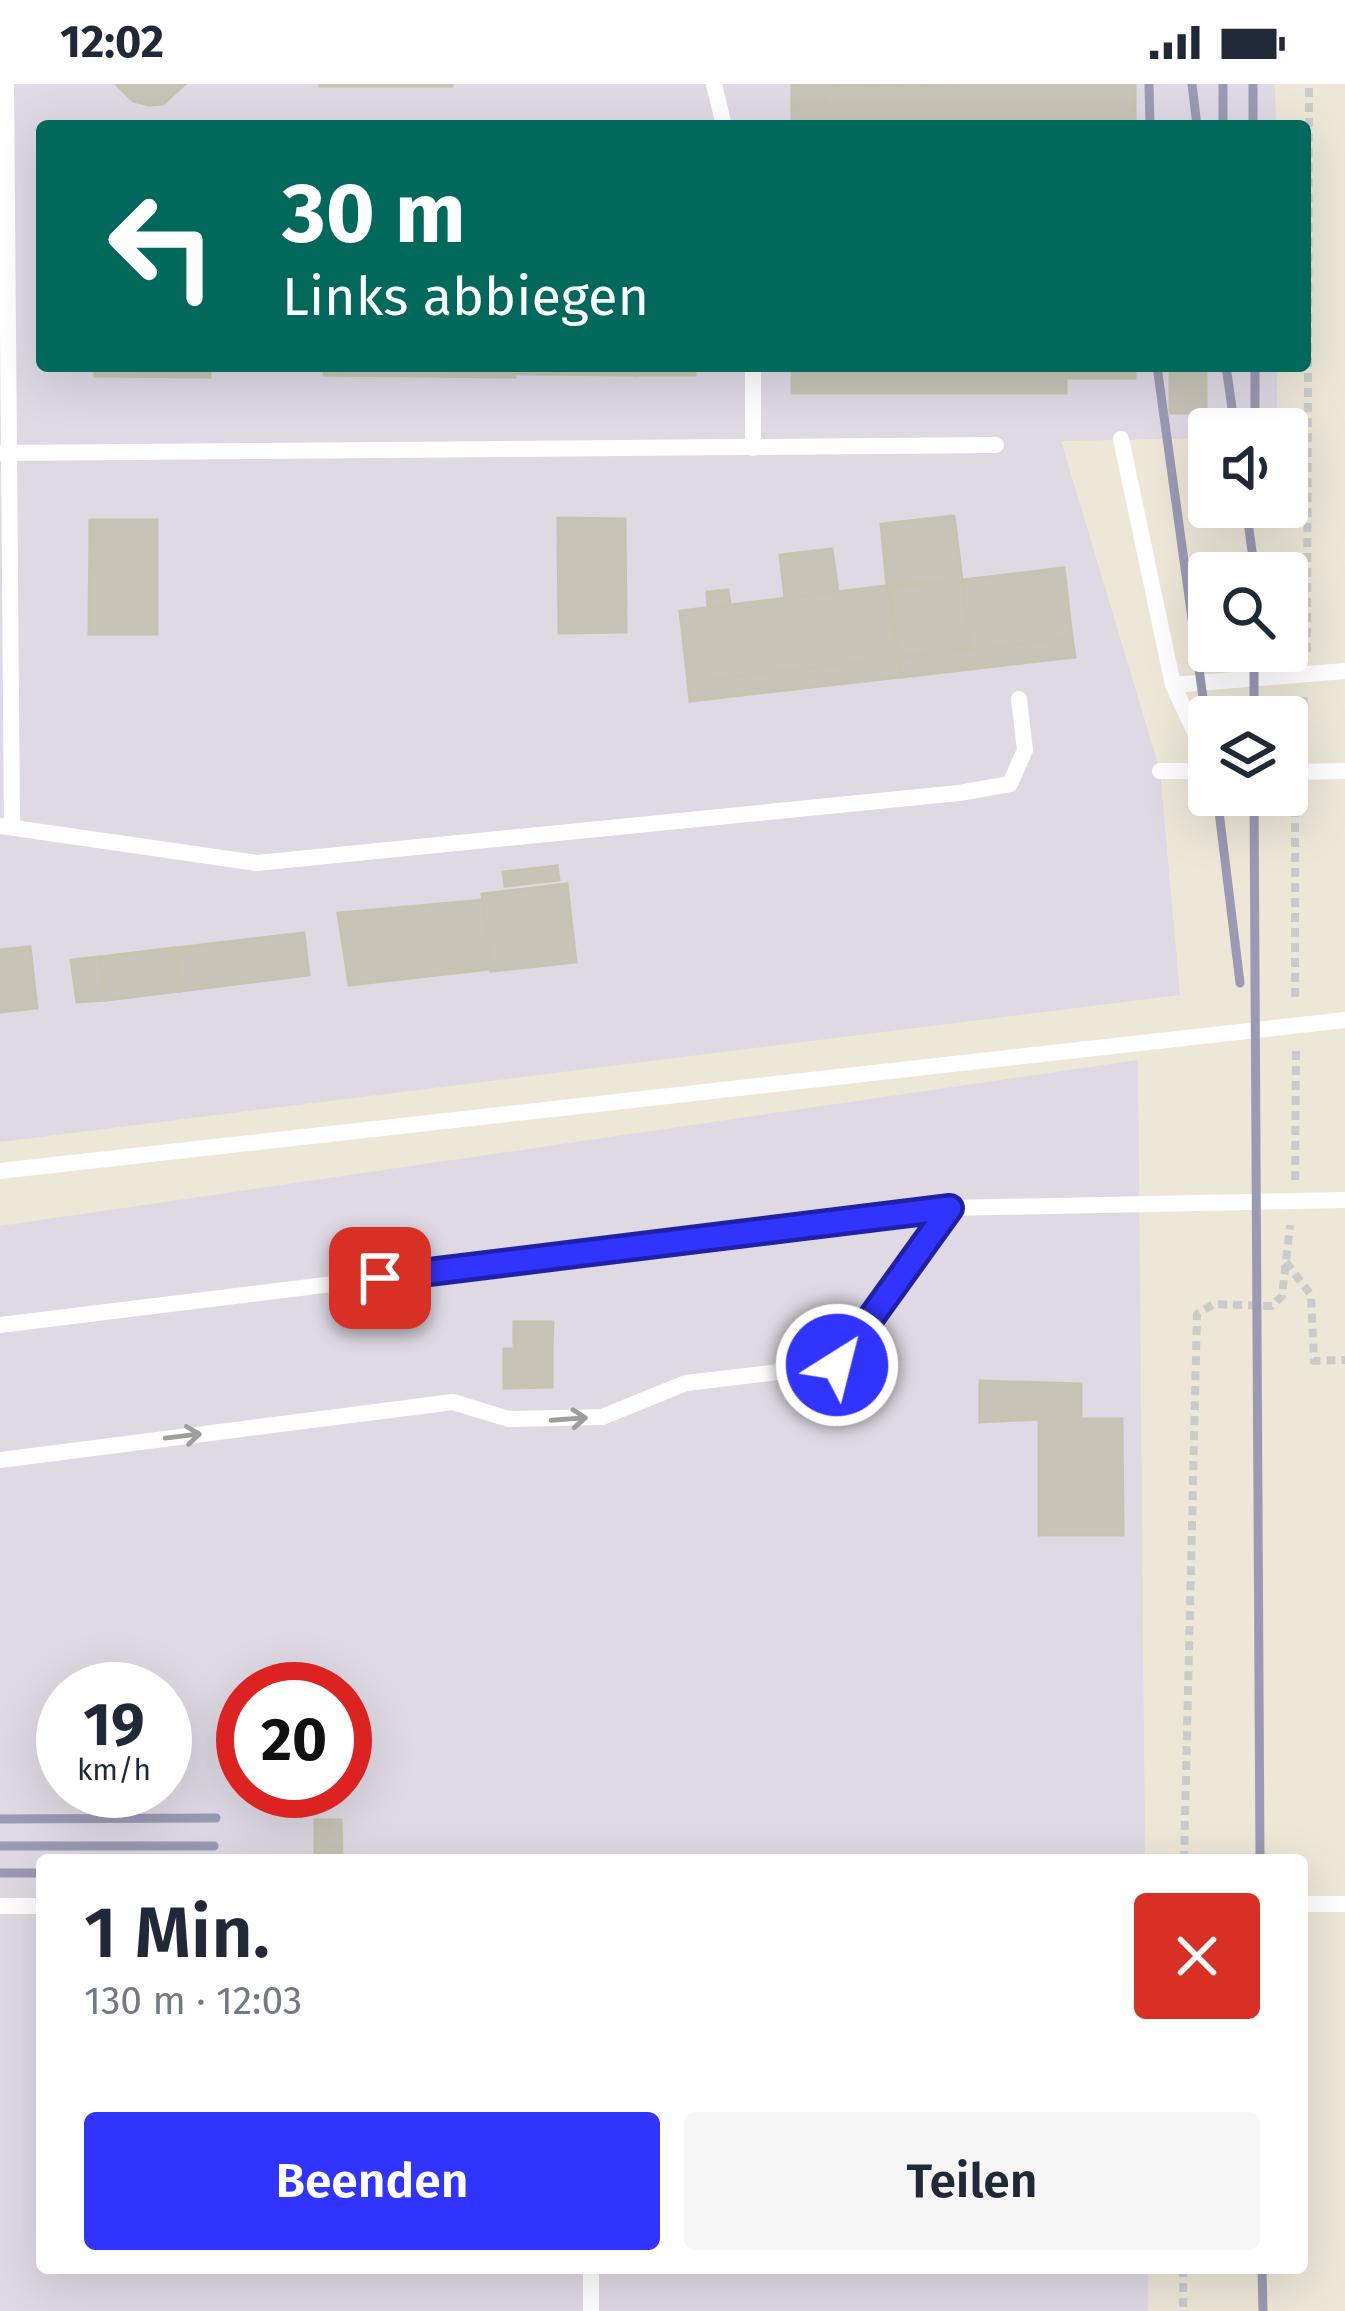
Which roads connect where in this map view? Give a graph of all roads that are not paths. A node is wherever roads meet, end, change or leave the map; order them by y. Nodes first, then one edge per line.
1 (6, 84) edge
2 (714, 84) edge
3 (723, 120) edge
4 (753, 372) edge
5 (1121, 439) dead end
6 (996, 445) dead end
7 (754, 448) junction
8 (4, 453) edge
9 (1345, 671) edge
10 (1173, 685) junction
11 (1019, 699) dead end
12 (1188, 717) edge
13 (1160, 771) dead end
14 (1188, 771) edge
15 (1308, 771) edge
16 (1345, 771) edge
17 (6, 825) edge
18 (1345, 1020) edge
19 (0, 1171) edge
20 (1345, 1200) edge
21 (950, 1208) junction
22 (0, 1325) edge
23 (0, 1460) edge
24 (1308, 1904) edge
25 (1345, 1904) edge
26 (0, 1906) edge
27 (36, 1906) edge
28 (591, 2274) edge
29 (591, 2311) edge

1 - 8 lane
2 - 3 lane
4 - 7 lane
5 - 10 lane
6 - 7 lane
7 - 8 lane
8 - 17 lane
9 - 10 lane
10 - 12 lane
11 - 17 lane
13 - 14 lane
15 - 16 lane
18 - 19 lane
20 - 21 lane
21 - 22 lane
23 -> 21 lane
24 - 25 lane
26 - 27 lane
28 - 29 lane

